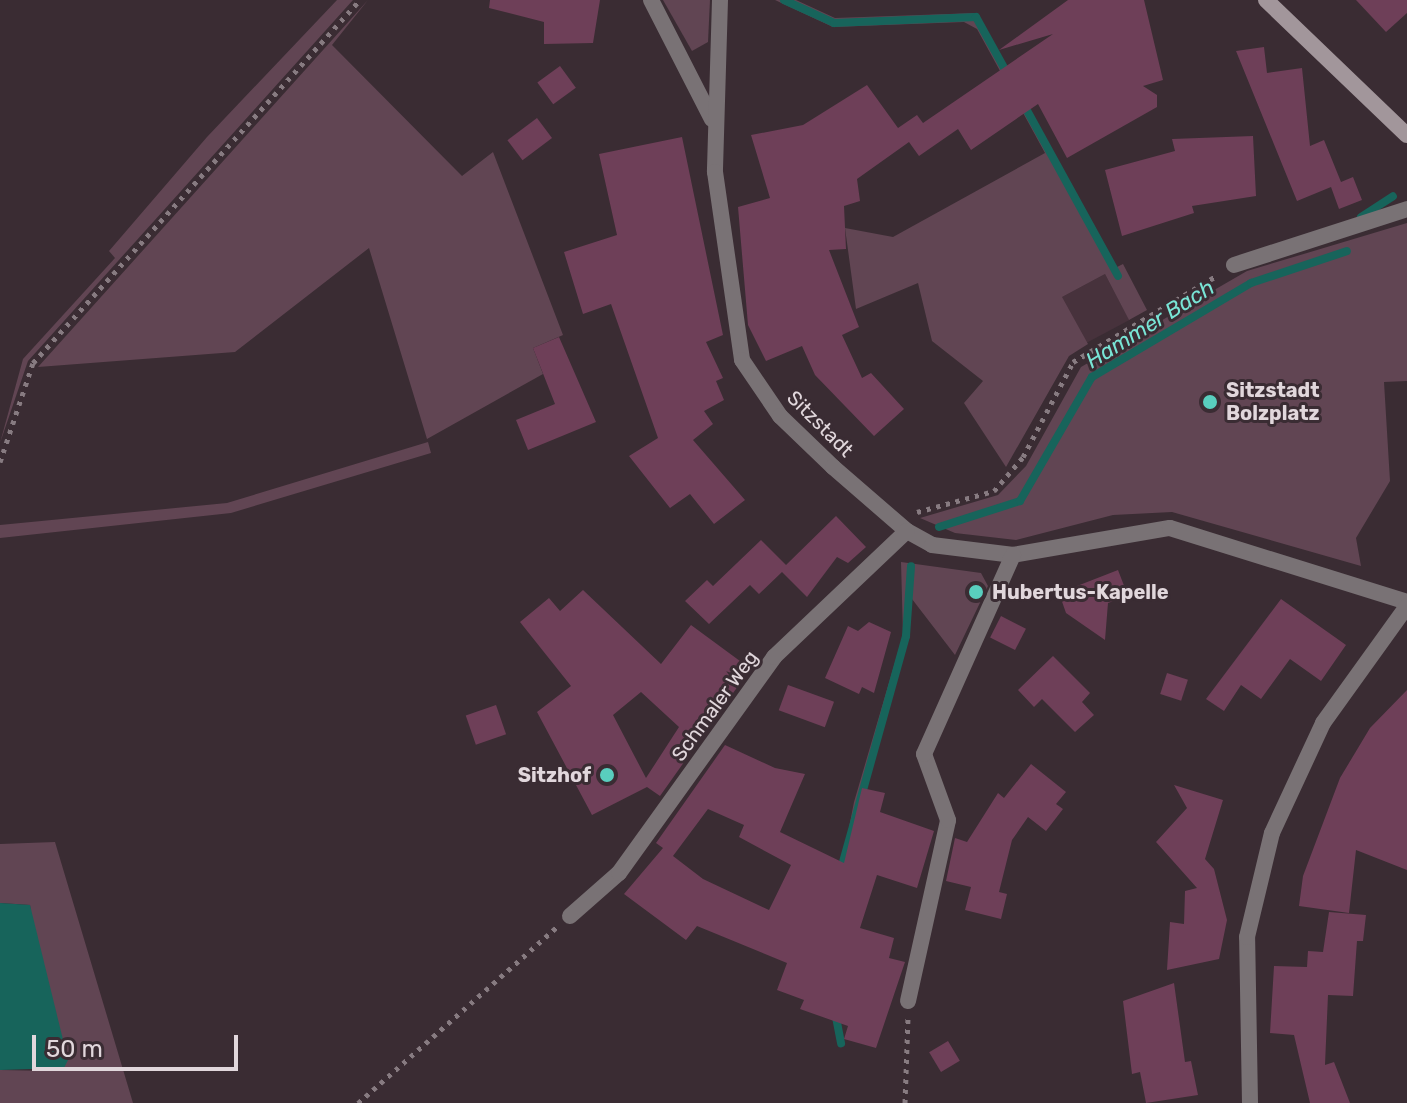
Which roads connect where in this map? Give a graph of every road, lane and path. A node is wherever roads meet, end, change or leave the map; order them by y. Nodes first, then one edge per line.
1 (360, 0) edge
2 (651, 0) edge
3 (720, 0) edge
4 (1266, 0) edge
5 (712, 120) junction
6 (1407, 135) edge
7 (1407, 209) edge
8 (1234, 265) joint
9 (0, 462) edge
10 (907, 531) junction
11 (1013, 555) junction
12 (1407, 604) edge
13 (570, 916) joint
14 (908, 1001) joint
15 (358, 1103) edge
16 (905, 1103) edge
17 (1250, 1103) edge

1 - 9 path
2 - 5 street, Sitzstadt
3 - 5 street, Sitzstadt
4 - 6 street
5 - 10 street, Sitzstadt
7 - 8 street
8 - 10 path
10 - 11 street, Sitzstadt
10 - 13 street, Schmaler Weg
11 - 12 street, Sitzstadt
11 - 14 street
12 - 17 street
13 - 15 path
14 - 16 path

